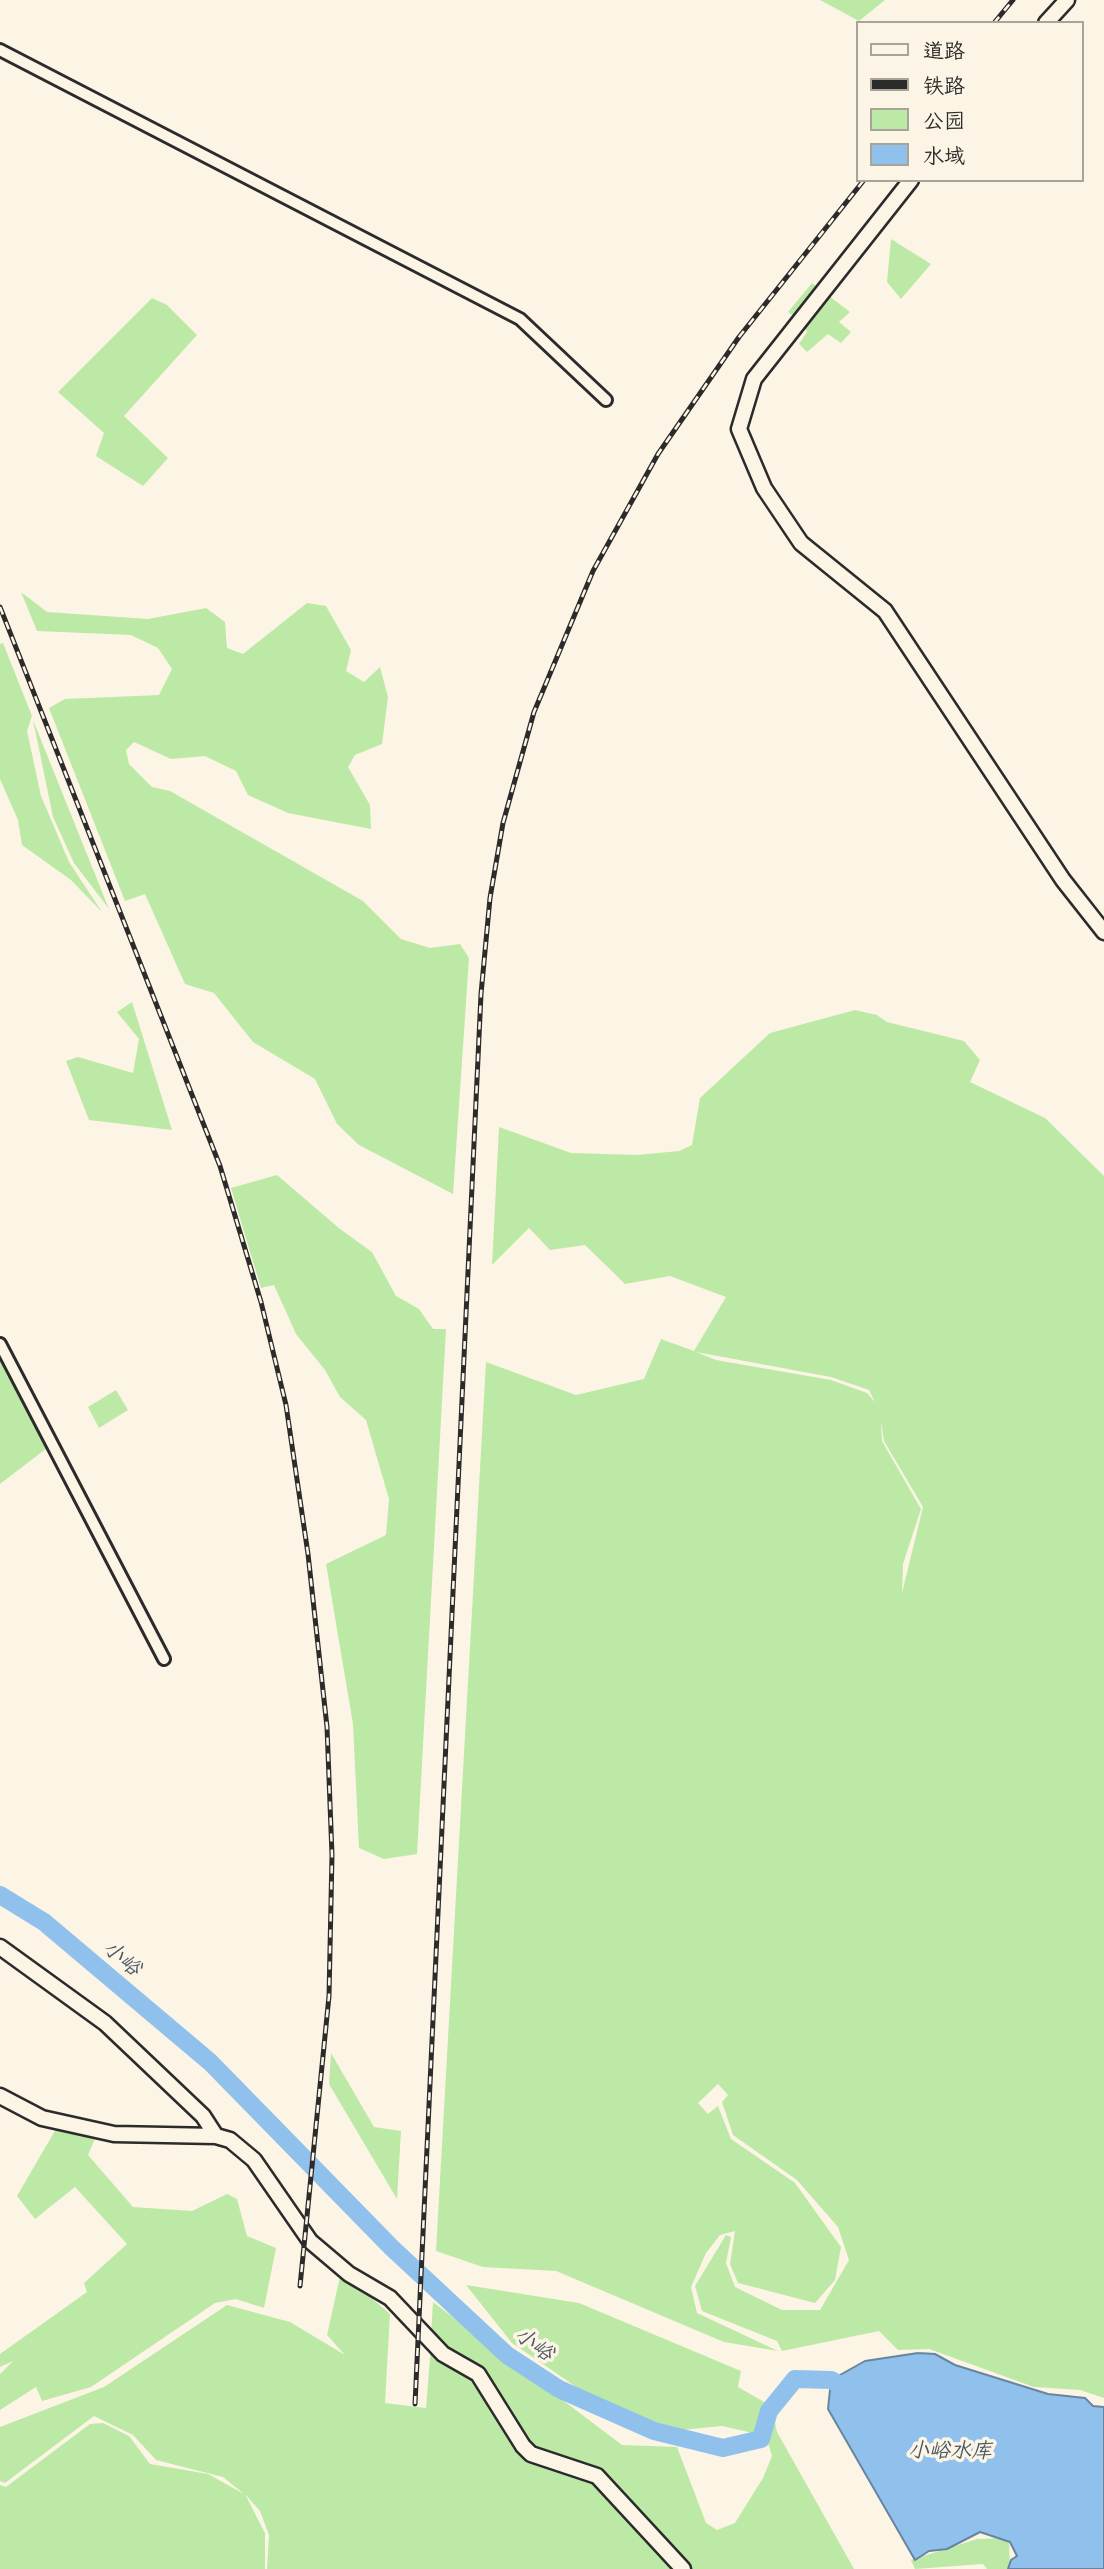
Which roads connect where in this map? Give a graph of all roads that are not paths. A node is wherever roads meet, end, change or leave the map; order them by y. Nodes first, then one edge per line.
1 (1067, 0) edge
2 (1048, 21) edge
3 (0, 50) edge
4 (909, 182) edge
5 (606, 400) dead end
6 (1104, 932) edge
7 (0, 1344) edge
8 (164, 1659) dead end
9 (0, 1947) edge
10 (0, 2096) edge
11 (216, 2136) junction
12 (683, 2569) edge

1 - 2 street
3 - 5 street
4 - 6 street
7 - 8 street
9 - 11 street
10 - 11 street
11 - 12 street

